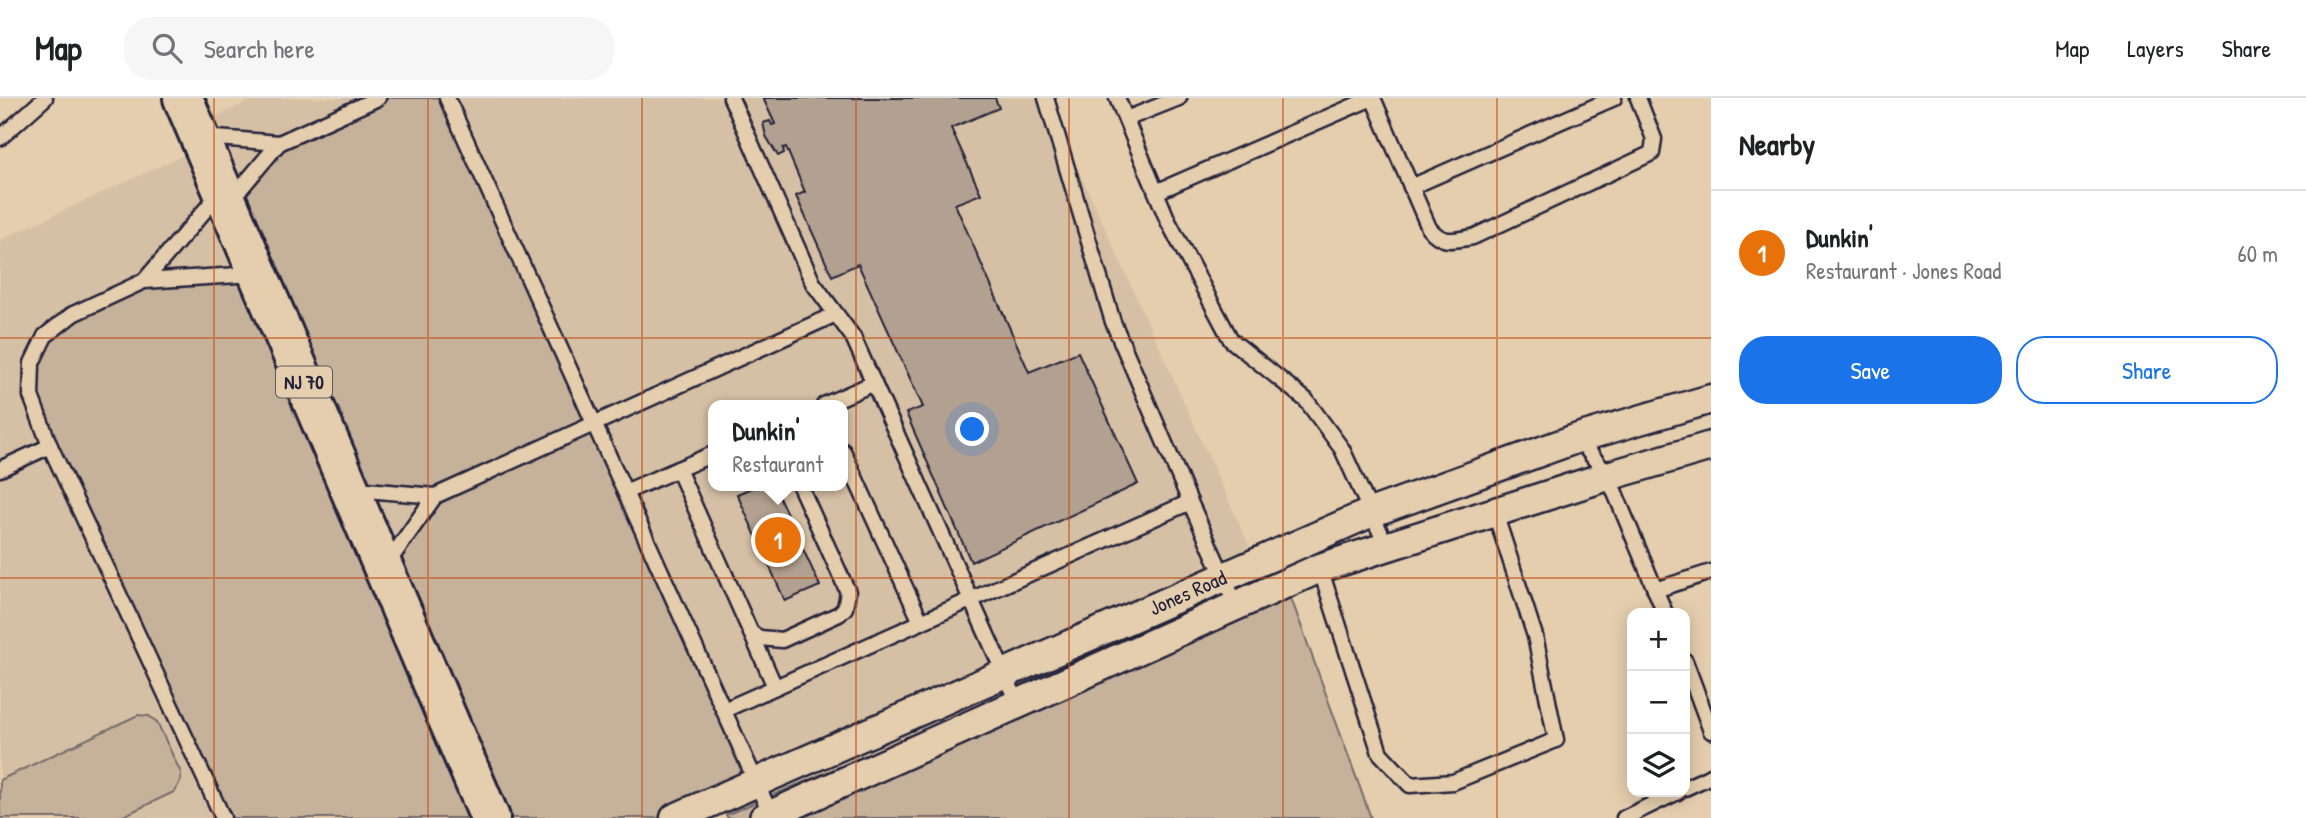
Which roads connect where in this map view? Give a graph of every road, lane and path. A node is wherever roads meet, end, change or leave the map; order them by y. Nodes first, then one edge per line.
1 (45, 98) edge
2 (183, 98) edge
3 (378, 98) edge
4 (447, 98) edge
5 (731, 98) edge
6 (1046, 98) edge
7 (1117, 98) edge
8 (1179, 98) edge
9 (1372, 98) edge
10 (1614, 98) edge
11 (1638, 98) edge
12 (1126, 119) junction
13 (199, 136) junction
14 (0, 138) edge
15 (279, 143) junction
16 (1411, 187) junction
17 (1156, 192) junction
18 (225, 197) junction
19 (258, 274) junction
20 (145, 281) junction
21 (836, 314) junction
22 (874, 383) junction
23 (1711, 399) edge
24 (835, 400) edge
25 (594, 423) junction
26 (1578, 438) junction
27 (50, 446) junction
28 (1711, 446) edge
29 (708, 456) edge
30 (848, 462) edge
31 (0, 469) edge
32 (678, 469) junction
33 (1608, 476) junction
34 (350, 489) junction
35 (802, 491) edge
36 (625, 492) junction
37 (435, 496) junction
38 (1189, 502) junction
39 (1370, 513) junction
40 (1495, 513) junction
41 (1387, 547) junction
42 (384, 568) junction
43 (1320, 568) junction
44 (1711, 572) edge
45 (1223, 578) junction
46 (1655, 590) junction
47 (971, 599) junction
48 (1237, 605) junction
49 (1663, 608) edge
50 (920, 622) junction
51 (751, 633) junction
52 (1689, 671) edge
53 (1005, 674) junction
54 (775, 687) junction
55 (1018, 704) junction
56 (724, 710) junction
57 (1711, 731) edge
58 (1711, 776) edge
59 (757, 783) junction
60 (1690, 786) edge
61 (1668, 797) edge
62 (768, 816) edge
63 (223, 818) edge
64 (490, 818) edge
65 (675, 818) edge
66 (1624, 818) edge

1 - 14 lane
2 - 13 highway, NJ 70
3 - 15 lane
4 - 25 lane
5 - 21 lane
6 - 38 lane
7 - 12 lane
8 - 12 lane
9 - 16 lane
9 - 17 lane
10 - 16 lane
11 - 16 lane
12 - 17 lane
13 - 15 lane
13 - 18 highway, NJ 70
15 - 18 lane
17 - 39 lane
18 - 19 highway, NJ 70
18 - 20 lane
19 - 20 lane
19 - 34 highway, NJ 70
20 - 27 lane
21 - 22 lane
21 - 25 lane
22 - 24 lane
22 - 47 lane
23 - 26 street, Jones Road
25 - 36 lane
25 - 37 lane
26 - 33 lane
26 - 39 street, Jones Road
27 - 31 lane
27 - 63 lane
28 - 33 street, Jones Road
29 - 32 lane
30 - 50 lane
32 - 36 lane
32 - 51 lane
33 - 40 street, Jones Road
33 - 46 lane
34 - 37 lane
34 - 42 highway, NJ 70
35 - 51 lane
36 - 56 lane
37 - 42 lane
38 - 45 lane
38 - 47 lane
39 - 41 lane
39 - 45 street, Jones Road
40 - 41 street, Jones Road
40 - 43 lane
41 - 43 street, Jones Road
42 - 64 highway, NJ 70
43 - 48 street, Jones Road
44 - 46 lane
45 - 48 lane
45 - 53 street, Jones Road
46 - 49 lane
47 - 50 lane
47 - 53 lane
48 - 55 street, Jones Road
50 - 54 lane
51 - 54 lane
52 - 57 lane
53 - 55 lane
53 - 59 street, Jones Road
54 - 56 lane
55 - 62 street, Jones Road
56 - 59 lane
58 - 60 lane
59 - 62 lane
59 - 65 street, Jones Road
61 - 66 lane

